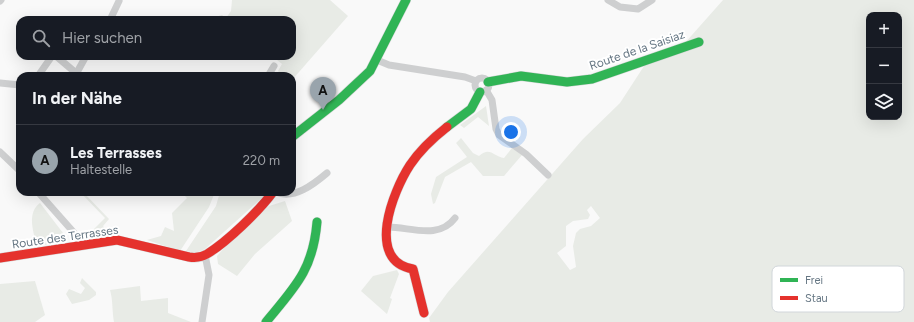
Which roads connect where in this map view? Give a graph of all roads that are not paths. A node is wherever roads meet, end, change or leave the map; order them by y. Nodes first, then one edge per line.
1 (406, 0) edge
2 (608, 0) edge
3 (652, 0) edge
4 (119, 1) dead end
5 (112, 16) edge
6 (699, 42) dead end
7 (49, 60) edge
8 (60, 60) edge
9 (84, 60) edge
10 (377, 60) junction
11 (274, 66) dead end
12 (41, 72) edge
13 (74, 72) edge
14 (77, 72) edge
15 (270, 72) edge
16 (476, 81) junction
17 (0, 83) edge
18 (16, 85) edge
19 (485, 88) junction
20 (296, 134) edge
21 (0, 152) edge
22 (16, 168) edge
23 (327, 173) dead end
24 (548, 175) dead end
25 (296, 192) edge
26 (43, 196) edge
27 (270, 196) edge
28 (455, 218) dead end
29 (316, 222) dead end
30 (388, 227) junction
31 (84, 244) junction
32 (205, 255) junction
33 (0, 258) edge
34 (424, 313) dead end
35 (202, 322) edge
36 (266, 322) edge

1 - 10 street
2 - 3 street
4 - 5 street
6 - 19 street, Route de la Saisiaz
7 - 12 street
8 - 13 street
9 - 14 street
10 - 16 street
10 - 20 street
11 - 15 street
16 - 19 street
16 - 19 street
17 - 18 street
19 - 24 street
19 - 30 street
21 - 22 street
23 - 25 street
26 - 31 street
27 - 32 street
28 - 30 street
29 - 36 street
30 - 34 street
31 - 32 street, Route des Terrasses
31 - 33 street, Route des Terrasses
32 - 35 street

